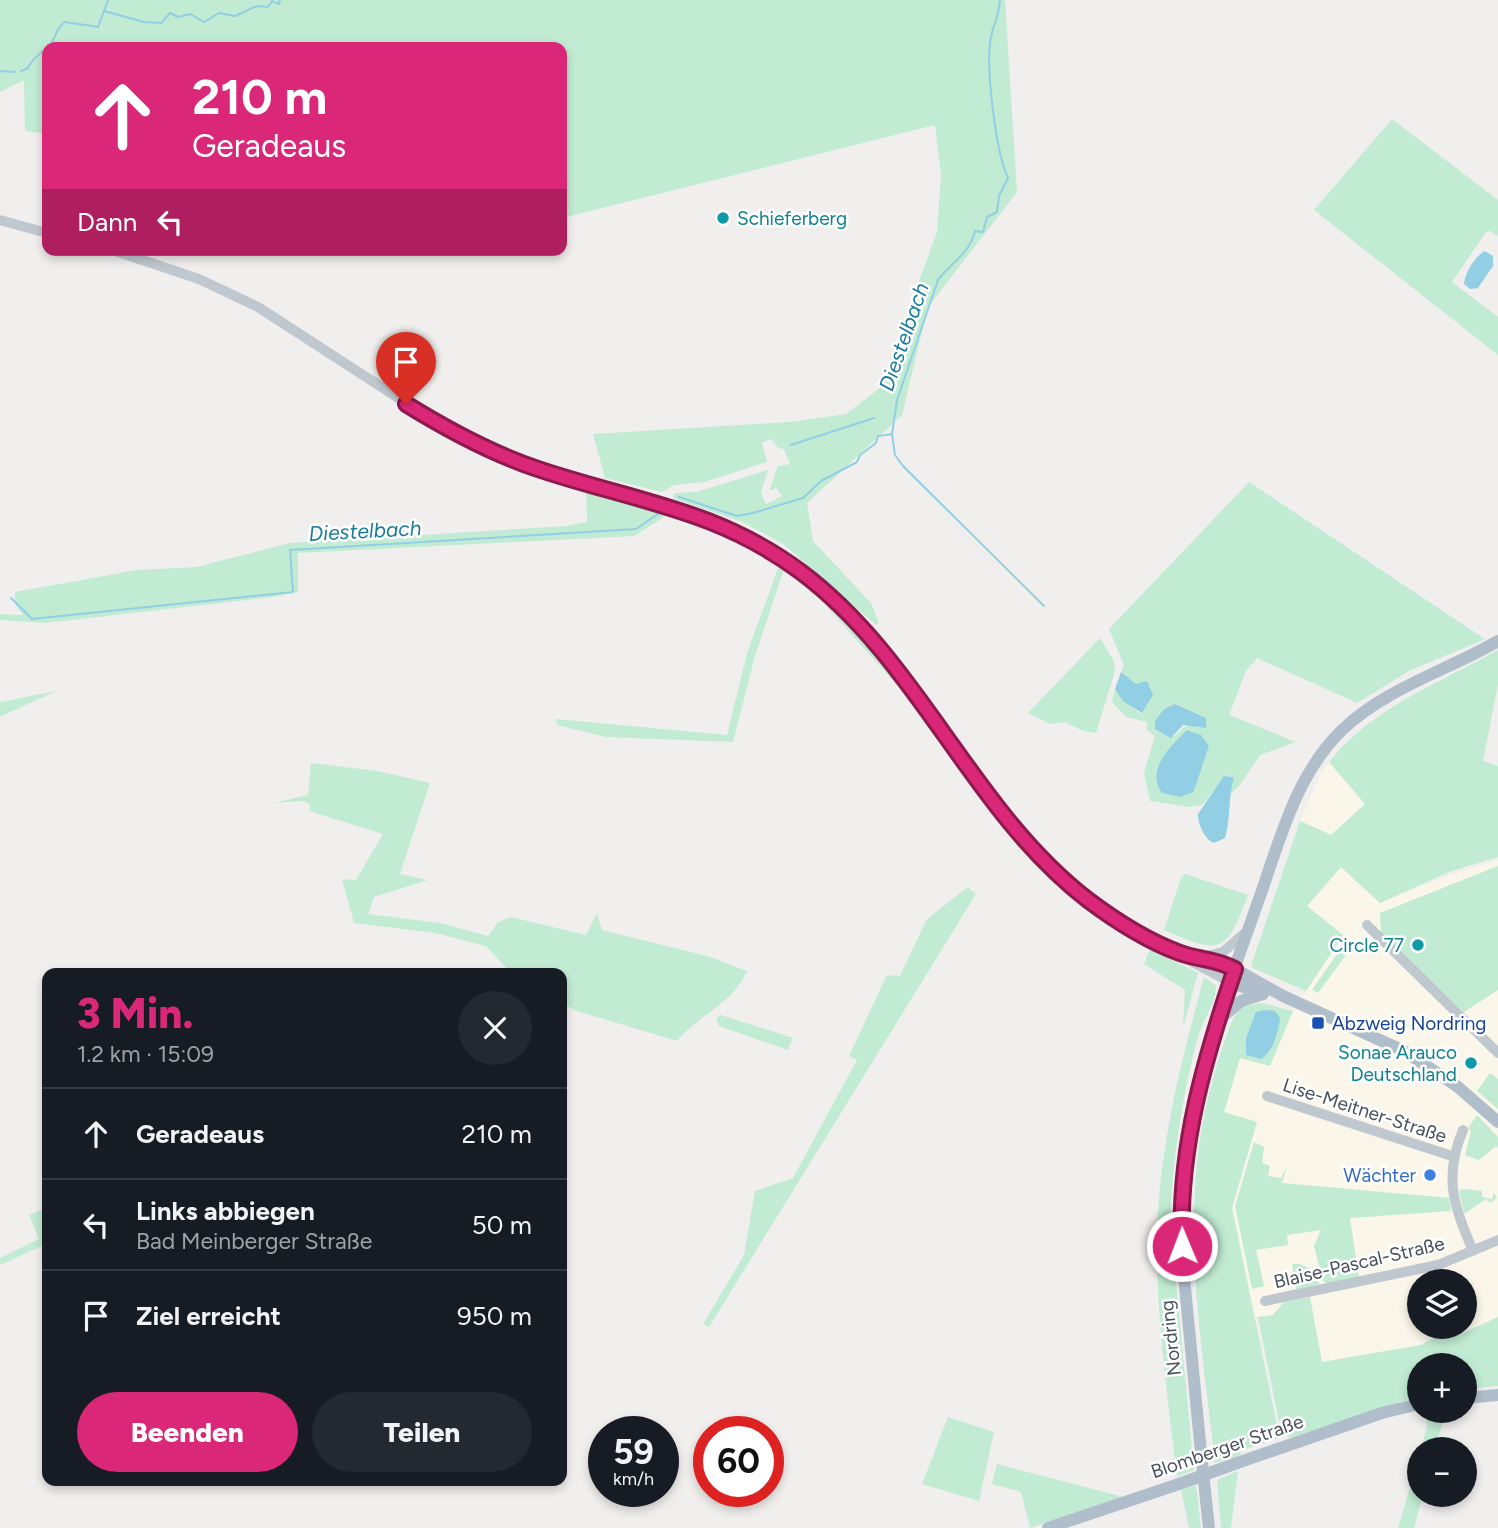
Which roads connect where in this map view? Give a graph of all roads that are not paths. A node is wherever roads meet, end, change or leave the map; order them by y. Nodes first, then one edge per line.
1 (0, 220) edge
2 (42, 232) edge
3 (130, 256) edge
4 (1498, 641) edge
5 (1367, 925) dead end
6 (1249, 929) junction
7 (1182, 954) junction
8 (1203, 956) junction
9 (1233, 975) junction
10 (1263, 994) junction
11 (1283, 996) junction
12 (1217, 1022) junction
13 (1498, 1053) edge
14 (1267, 1096) dead end
15 (1498, 1122) edge
16 (1463, 1130) dead end
17 (1452, 1156) junction
18 (1498, 1240) edge
19 (1473, 1251) junction
20 (1265, 1301) dead end
21 (1498, 1395) edge
22 (1477, 1397) edge
23 (1407, 1407) edge
24 (1048, 1528) edge
25 (1209, 1528) edge

1 - 2 street
3 - 7 street
4 - 6 main road, Nordring
5 - 13 street
6 - 8 street
6 - 9 main road, Nordring
7 - 8 street
7 - 9 street
8 - 9 street
9 - 10 main road
9 - 11 main road
9 - 12 main road, Nordring
10 - 11 main road
10 - 12 main road
11 - 15 main road
12 - 25 main road, Nordring
14 - 17 street, Lise-Meitner-Straße
16 - 17 street, Lise-Meitner-Straße
17 - 19 street, Lise-Meitner-Straße
18 - 19 street, Blaise-Pascal-Straße
19 - 20 street, Blaise-Pascal-Straße
21 - 22 main road
23 - 24 main road, Blomberger Straße, bridge

